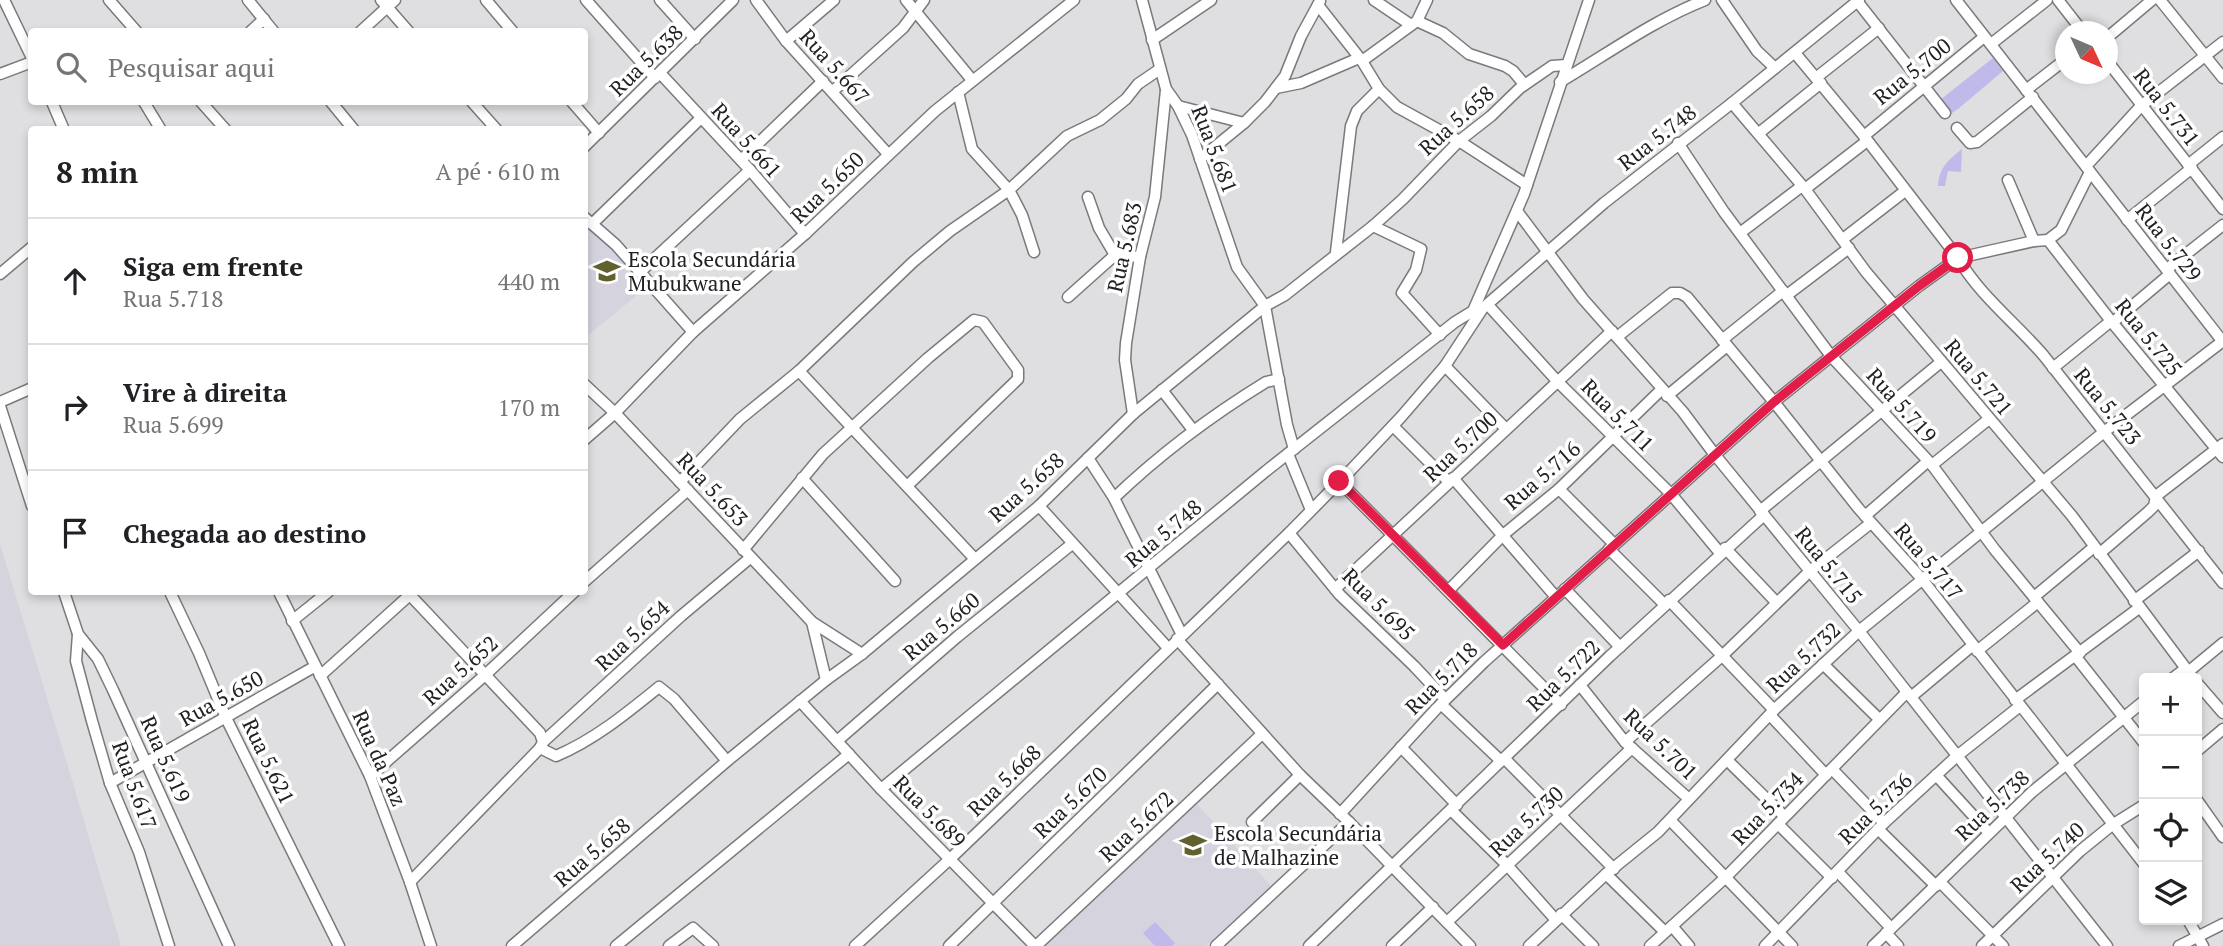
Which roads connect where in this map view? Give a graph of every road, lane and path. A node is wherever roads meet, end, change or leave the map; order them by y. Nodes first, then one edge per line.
1 (4, 0) edge
2 (109, 0) edge
3 (248, 0) edge
4 (486, 0) edge
5 (586, 0) edge
6 (660, 0) edge
7 (733, 0) edge
8 (756, 0) edge
9 (834, 0) edge
10 (905, 0) edge
11 (924, 0) edge
12 (1074, 0) edge
13 (1142, 0) edge
14 (1211, 0) edge
15 (1374, 0) edge
16 (1427, 0) edge
17 (1589, 0) edge
18 (1705, 0) edge
19 (1722, 0) edge
20 (1956, 0) edge
21 (2047, 0) edge
22 (2058, 0) edge
23 (2152, 0) edge
24 (2160, 0) edge
25 (1858, 1) edge
26 (388, 2) edge
27 (1319, 2) edge
28 (915, 13) junction
29 (264, 19) junction
30 (2074, 21) edge
31 (1414, 23) junction
32 (132, 28) edge
33 (254, 28) edge
34 (271, 28) edge
35 (364, 28) edge
36 (406, 28) edge
37 (510, 28) edge
38 (1879, 28) junction
39 (2118, 29) edge
40 (695, 39) junction
41 (1152, 40) junction
42 (786, 41) junction
43 (1988, 41) junction
44 (2223, 42) edge
45 (28, 51) edge
46 (1795, 52) junction
47 (2206, 56) junction
48 (1361, 60) junction
49 (28, 62) edge
50 (1566, 65) junction
51 (1775, 68) junction
52 (1160, 69) junction
53 (2055, 69) edge
54 (0, 74) edge
55 (2118, 75) edge
56 (657, 76) junction
57 (2223, 78) edge
58 (972, 80) junction
59 (1819, 80) junction
60 (823, 81) junction
61 (1560, 82) junction
62 (1524, 84) junction
63 (1924, 86) junction
64 (1276, 88) junction
65 (1166, 89) junction
66 (1379, 89) junction
67 (833, 91) junction
68 (958, 92) junction
69 (2029, 94) junction
70 (1732, 103) junction
71 (53, 105) edge
72 (147, 105) edge
73 (204, 105) edge
74 (333, 105) edge
75 (475, 105) edge
76 (575, 105) edge
77 (1178, 106) junction
78 (2141, 106) junction
79 (1945, 113) dead end
80 (701, 118) junction
81 (1244, 123) junction
82 (62, 126) edge
83 (159, 126) edge
84 (222, 126) edge
85 (351, 126) edge
86 (493, 126) edge
87 (1957, 128) dead end
88 (599, 133) junction
89 (1759, 133) junction
90 (2223, 137) edge
91 (1866, 138) junction
92 (1459, 141) junction
93 (588, 143) edge
94 (1678, 143) junction
95 (888, 154) junction
96 (1200, 159) junction
97 (741, 160) junction
98 (2190, 167) junction
99 (2088, 169) junction
100 (750, 170) junction
101 (2008, 180) dead end
102 (1527, 185) junction
103 (1804, 187) junction
104 (1009, 190) junction
105 (1905, 191) junction
106 (1088, 197) dead end
107 (2223, 209) edge
108 (1517, 211) junction
109 (588, 220) edge
110 (2127, 220) junction
111 (2223, 225) edge
112 (1373, 226) junction
113 (1740, 233) junction
114 (805, 234) junction
115 (2048, 240) junction
116 (2034, 241) junction
117 (1846, 244) junction
118 (28, 250) edge
119 (1549, 251) junction
120 (1034, 252) dead end
121 (1336, 252) junction
122 (1115, 255) junction
123 (1140, 257) junction
124 (1958, 258) junction
125 (640, 272) junction
126 (2169, 272) junction
127 (0, 274) edge
128 (1676, 292) joint
129 (1785, 293) junction
130 (1068, 297) dead end
131 (1895, 305) junction
132 (1265, 306) junction
133 (1482, 308) junction
134 (2111, 322) junction
135 (693, 331) junction
136 (1614, 334) junction
137 (1440, 335) junction
138 (2223, 342) edge
139 (1725, 343) junction
140 (1831, 356) junction
141 (1941, 362) junction
142 (1445, 366) junction
143 (2053, 368) junction
144 (799, 371) junction
145 (1279, 379) junction
146 (1558, 382) junction
147 (2165, 387) junction
148 (588, 388) edge
149 (28, 390) edge
150 (1162, 390) junction
151 (1664, 392) junction
152 (1774, 402) junction
153 (0, 404) edge
154 (1883, 411) junction
155 (615, 413) junction
156 (1133, 414) junction
157 (1989, 419) junction
158 (1393, 426) junction
159 (854, 427) junction
160 (1506, 429) junction
161 (1193, 430) junction
162 (2104, 432) junction
163 (588, 437) edge
164 (1613, 437) junction
165 (2221, 450) edge
166 (1291, 452) junction
167 (1715, 455) junction
168 (1088, 458) junction
169 (1820, 461) junction
170 (1930, 463) junction
171 (802, 478) junction
172 (1451, 480) junction
173 (1339, 481) junction
174 (2043, 481) junction
175 (684, 486) junction
176 (907, 486) junction
177 (1559, 489) junction
178 (28, 493) edge
179 (1671, 494) junction
180 (2156, 496) junction
181 (1114, 498) junction
182 (1039, 506) junction
183 (1311, 510) junction
184 (1762, 513) junction
185 (1868, 519) junction
186 (1982, 531) junction
187 (1289, 533) junction
188 (1394, 535) junction
189 (1506, 538) junction
190 (1072, 544) junction
191 (1611, 547) junction
192 (1723, 550) junction
193 (2097, 550) junction
194 (2199, 551) junction
195 (746, 554) junction
196 (974, 558) junction
197 (1150, 569) junction
198 (1810, 571) junction
199 (588, 578) edge
200 (1922, 579) junction
201 (895, 581) dead end
202 (2223, 583) edge
203 (1335, 589) junction
204 (1565, 589) junction
205 (1449, 590) junction
206 (67, 595) edge
207 (171, 595) edge
208 (280, 595) edge
209 (324, 595) edge
210 (410, 595) edge
211 (414, 595) edge
212 (571, 595) edge
213 (1118, 595) junction
214 (1555, 596) junction
215 (2036, 600) junction
216 (1666, 602) junction
217 (1776, 602) junction
218 (2136, 605) junction
219 (292, 621) junction
220 (812, 622) junction
221 (1859, 631) junction
222 (78, 634) junction
223 (1179, 637) junction
224 (2223, 643) edge
225 (1503, 645) junction
226 (1620, 647) junction
227 (1168, 648) junction
228 (1975, 648) junction
229 (862, 654) junction
230 (1723, 655) junction
231 (2078, 655) junction
232 (1823, 664) junction
233 (317, 671) junction
234 (2189, 673) edge
235 (484, 676) junction
236 (826, 680) junction
237 (1218, 684) junction
238 (1580, 685) junction
239 (2202, 688) edge
240 (1909, 695) junction
241 (800, 701) junction
242 (1443, 701) junction
243 (2017, 703) junction
244 (1561, 705) junction
245 (2139, 705) edge
246 (1772, 713) junction
247 (2223, 713) edge
248 (226, 718) junction
249 (2124, 718) junction
250 (1879, 719) junction
251 (2223, 729) edge
252 (1262, 734) junction
253 (2139, 737) edge
254 (541, 741) junction
255 (836, 741) junction
256 (1629, 745) junction
257 (1401, 747) junction
258 (2202, 747) edge
259 (849, 754) junction
260 (1957, 756) junction
261 (1503, 760) junction
262 (1727, 760) junction
263 (727, 761) junction
264 (146, 762) junction
265 (2065, 764) junction
266 (1829, 772) junction
267 (1300, 775) junction
268 (1936, 775) junction
269 (370, 776) junction
270 (110, 783) junction
271 (881, 789) junction
272 (1689, 799) junction
273 (2202, 806) edge
274 (1454, 808) junction
275 (2139, 808) edge
276 (1340, 814) junction
277 (1560, 814) junction
278 (2005, 817) junction
279 (1670, 820) junction
280 (1781, 820) junction
281 (1252, 822) dead end
282 (1349, 822) junction
283 (2112, 825) junction
284 (1881, 826) junction
285 (2222, 832) edge
286 (1989, 833) junction
287 (950, 859) junction
288 (2142, 862) edge
289 (1507, 865) junction
290 (1393, 867) junction
291 (1610, 872) junction
292 (1835, 875) junction
293 (2052, 876) junction
294 (1725, 878) junction
295 (410, 882) junction
296 (1938, 884) junction
297 (994, 904) junction
298 (1433, 907) junction
299 (1558, 916) junction
300 (1447, 922) junction
301 (2223, 924) edge
302 (2191, 925) edge
303 (1669, 929) junction
304 (1889, 931) junction
305 (1779, 933) junction
306 (1993, 935) junction
307 (2200, 941) edge
308 (427, 944) edge
309 (169, 946) edge
310 (229, 946) edge
311 (339, 946) edge
312 (512, 946) edge
313 (616, 946) edge
314 (669, 946) edge
315 (713, 946) edge
316 (855, 946) edge
317 (949, 946) edge
318 (1035, 946) edge
319 (1216, 946) edge
320 (1309, 946) edge
321 (1392, 946) edge
322 (1470, 946) edge
323 (1529, 946) edge
324 (1593, 946) edge
325 (1650, 946) edge
326 (1689, 946) edge
327 (1765, 946) edge
328 (1792, 946) edge
329 (1873, 946) edge
330 (1898, 946) edge
331 (1982, 946) edge
332 (2003, 946) edge
333 (2108, 946) edge
334 (2179, 946) edge

1 - 45 street
2 - 32 street
3 - 29 street
4 - 37 street
5 - 56 street, Rua 5.661
6 - 40 street
7 - 40 street, Rua 5.638
8 - 42 street, Rua 5.667
9 - 42 street
10 - 28 street
11 - 28 street
12 - 58 street, Rua 5.650
13 - 41 street, Rua 5.681
14 - 41 street
15 - 31 street
16 - 31 street
17 - 50 street, Rua 5.748
18 - 61 street
19 - 51 street
20 - 43 street, Rua 5.729
21 - 43 street, Rua 5.700
22 - 30 street
23 - 39 street
24 - 47 street
25 - 38 street
25 - 46 street, Rua 5.748
26 - 35 street
26 - 36 street
27 - 48 street
27 - 64 street
28 - 58 street
28 - 67 street
29 - 33 street
29 - 34 street
31 - 48 street
31 - 62 street
38 - 59 street
38 - 63 street
40 - 56 street, Rua 5.638
41 - 52 street, Rua 5.681
42 - 60 street, Rua 5.667
43 - 63 street, Rua 5.700
43 - 69 street, Rua 5.729
44 - 47 street
46 - 51 street, Rua 5.748
46 - 59 street, Rua 5.723
47 - 57 street
47 - 78 street
48 - 64 street
48 - 66 street
49 - 54 street
50 - 61 street, Rua 5.748
50 - 62 street, Rua 5.658
51 - 70 street, Rua 5.748
52 - 65 street, Rua 5.681
52 - 104 street
53 - 69 street
55 - 78 street, Rua 5.731
56 - 80 street, Rua 5.661
56 - 88 street, Rua 5.638
58 - 68 street, Rua 5.650
59 - 89 street
59 - 91 street, Rua 5.723
60 - 67 street, Rua 5.667
60 - 97 street
61 - 102 street, Rua 5.748
62 - 92 street, Rua 5.658
63 - 79 street
63 - 91 street, Rua 5.700
64 - 81 street
65 - 77 street, Rua 5.681
65 - 123 street, Rua 5.683
66 - 92 street
66 - 121 street
67 - 95 street, Rua 5.667
68 - 95 street, Rua 5.650
68 - 104 street
69 - 87 street
69 - 99 street, Rua 5.729
70 - 89 street, Rua 5.721
70 - 94 street, Rua 5.748
71 - 82 street
72 - 83 street
73 - 84 street
74 - 85 street
75 - 86 street
76 - 88 street
77 - 81 street
77 - 96 street, Rua 5.681
78 - 98 street, Rua 5.731
78 - 99 street
80 - 97 street, Rua 5.661
80 - 109 street
81 - 96 street
88 - 93 street, Rua 5.638
89 - 103 street, Rua 5.721
90 - 98 street
91 - 103 street, Rua 5.700
91 - 105 street, Rua 5.723
92 - 102 street
92 - 112 street, Rua 5.658
94 - 113 street, Rua 5.719
94 - 119 street, Rua 5.748
95 - 114 street, Rua 5.650
96 - 132 street, Rua 5.681
97 - 100 street, Rua 5.661
98 - 107 street, Rua 5.731
98 - 110 street
99 - 110 street, Rua 5.729
99 - 115 street
100 - 114 street, Rua 5.661
100 - 125 street
101 - 116 street
102 - 108 street, Rua 5.748
103 - 113 street, Rua 5.700
103 - 117 street, Rua 5.721
104 - 120 street
104 - 144 street
105 - 117 street, Rua 5.716
105 - 124 street, Rua 5.723
106 - 122 street
108 - 119 street, Rua 5.715
108 - 133 street, Rua 5.748
109 - 125 street
110 - 126 street, Rua 5.729
111 - 126 street
112 - 121 street, Rua 5.658
112 - 137 street
113 - 129 street, Rua 5.719
114 - 135 street, Rua 5.650
115 - 116 street, Rua 5.718
115 - 134 street, Rua 5.725
116 - 124 street, Rua 5.718
117 - 129 street, Rua 5.716
117 - 131 street, Rua 5.721
118 - 127 street
119 - 133 street, Rua 5.748
119 - 136 street, Rua 5.715
121 - 132 street, Rua 5.658
122 - 123 street
122 - 130 street
123 - 156 street, Rua 5.683
124 - 131 street, Rua 5.718
124 - 143 street, Rua 5.723
125 - 135 street
126 - 134 street
126 - 138 street, Rua 5.729
128 - 136 street, Rua 5.700
128 - 139 street, Rua 5.717
129 - 139 street, Rua 5.716
129 - 140 street, Rua 5.719
131 - 140 street, Rua 5.718
131 - 141 street, Rua 5.721
132 - 145 street
132 - 150 street, Rua 5.658
133 - 137 street, Rua 5.748
133 - 142 street, Rua 5.748
133 - 146 street, Rua 5.711
134 - 143 street
134 - 147 street, Rua 5.725
135 - 155 street, Rua 5.650
136 - 146 street, Rua 5.700
136 - 151 street, Rua 5.715
137 - 166 street, Rua 5.748
138 - 147 street, Rua 5.732
139 - 151 street, Rua 5.716
139 - 152 street, Rua 5.717
140 - 152 street, Rua 5.718
140 - 154 street, Rua 5.719
141 - 154 street, Rua 5.722
141 - 157 street, Rua 5.721
142 - 158 street, Rua 5.748
142 - 160 street
143 - 162 street, Rua 5.723
144 - 159 street
144 - 175 street
145 - 161 street
145 - 166 street
146 - 160 street, Rua 5.700
146 - 164 street, Rua 5.711
147 - 162 street, Rua 5.732
147 - 165 street, Rua 5.725
148 - 155 street, Rua 5.653
149 - 153 street
150 - 156 street, Rua 5.658
150 - 161 street
151 - 164 street, Rua 5.716
151 - 167 street, Rua 5.715
152 - 167 street, Rua 5.718
152 - 169 street, Rua 5.717
153 - 178 street
154 - 169 street, Rua 5.722
154 - 170 street, Rua 5.719
155 - 163 street, Rua 5.650
155 - 175 street, Rua 5.653
156 - 168 street, Rua 5.658
157 - 170 street
157 - 174 street, Rua 5.721
158 - 172 street
158 - 173 street, Rua 5.748
159 - 171 street, Rua 5.654
159 - 176 street
159 - 176 street, Rua 5.654
160 - 172 street, Rua 5.700
161 - 181 street
162 - 174 street, Rua 5.732
162 - 180 street, Rua 5.723
164 - 177 street, Rua 5.716
164 - 179 street, Rua 5.711
165 - 180 street, Rua 5.734
166 - 183 street
166 - 197 street, Rua 5.748
167 - 179 street, Rua 5.718
167 - 184 street, Rua 5.715
168 - 181 street
168 - 182 street, Rua 5.658
169 - 184 street, Rua 5.722
169 - 185 street, Rua 5.717
170 - 185 street
170 - 186 street, Rua 5.719
171 - 195 street, Rua 5.654
171 - 201 street
172 - 188 street, Rua 5.700
172 - 189 street
173 - 183 street, Rua 5.748
173 - 188 street
174 - 186 street, Rua 5.732
174 - 193 street, Rua 5.721
175 - 195 street, Rua 5.653
175 - 199 street
176 - 196 street
177 - 189 street, Rua 5.716
177 - 191 street
179 - 191 street, Rua 5.718
179 - 192 street, Rua 5.711
180 - 193 street, Rua 5.734
180 - 194 street, Rua 5.723
181 - 197 street
182 - 190 street
182 - 196 street, Rua 5.658
183 - 187 street, Rua 5.748
184 - 192 street, Rua 5.722
184 - 198 street, Rua 5.715
185 - 198 street
185 - 200 street, Rua 5.717
186 - 200 street, Rua 5.732
186 - 215 street, Rua 5.719
187 - 203 street, Rua 5.695
187 - 223 street, Rua 5.748
188 - 203 street, Rua 5.700
188 - 205 street
189 - 205 street, Rua 5.716
189 - 214 street
190 - 213 street
190 - 255 street, Rua 5.660
191 - 204 street, Rua 5.718
191 - 216 street
192 - 216 street, Rua 5.722
192 - 217 street, Rua 5.711
193 - 215 street, Rua 5.734
193 - 218 street, Rua 5.721
194 - 202 street, Rua 5.723
194 - 218 street, Rua 5.736
195 - 220 street, Rua 5.653
195 - 254 street, Rua 5.654
196 - 229 street, Rua 5.658
197 - 213 street, Rua 5.748
197 - 223 street
198 - 217 street, Rua 5.730
198 - 221 street, Rua 5.715
200 - 221 street, Rua 5.732
200 - 228 street, Rua 5.717
203 - 242 street, Rua 5.695
204 - 214 street, Rua 5.718
204 - 226 street
205 - 225 street
206 - 222 street, Rua 5.619
207 - 248 street, Rua 5.621
208 - 219 street, Rua da Paz
209 - 219 street
210 - 233 street, Rua 5.650
211 - 235 street
212 - 235 street, Rua 5.652
213 - 227 street
213 - 271 street, Rua 5.748
214 - 225 street, Rua 5.718
215 - 228 street, Rua 5.734
215 - 231 street, Rua 5.719
216 - 226 street, Rua 5.722
216 - 230 street
217 - 230 street, Rua 5.730
218 - 231 street, Rua 5.736
218 - 234 street, Rua 5.721
219 - 233 street, Rua da Paz
220 - 229 street, Rua 5.653
220 - 236 street
221 - 232 street, Rua 5.732
221 - 240 street, Rua 5.715
222 - 264 street, Rua 5.619
222 - 270 street, Rua 5.617
223 - 227 street, Rua 5.668
223 - 237 street
224 - 234 street
225 - 242 street, Rua 5.718
225 - 244 street
226 - 238 street, Rua 5.722
227 - 287 street, Rua 5.668
228 - 240 street, Rua 5.734
228 - 243 street, Rua 5.717
229 - 236 street, Rua 5.658
230 - 246 street
230 - 256 street, Rua 5.730
231 - 243 street, Rua 5.736
231 - 249 street, Rua 5.719
232 - 246 street, Rua 5.732
232 - 250 street
233 - 248 street, Rua 5.650
233 - 269 street, Rua da Paz
235 - 254 street
235 - 269 street, Rua 5.652
236 - 241 street, Rua 5.658
237 - 252 street
237 - 297 street, Rua 5.670
238 - 244 street, Rua 5.722
238 - 256 street, Rua 5.701
239 - 247 street
240 - 250 street, Rua 5.734
240 - 260 street, Rua 5.715
241 - 255 street, Rua 5.689
241 - 263 street, Rua 5.658
242 - 257 street, Rua 5.718
242 - 261 street, Rua 5.695
243 - 260 street, Rua 5.736
243 - 265 street, Rua 5.717
244 - 261 street, Rua 5.722
245 - 249 street, Rua 5.738
246 - 262 street, Rua 5.732
246 - 266 street
248 - 264 street, Rua 5.650
248 - 311 street, Rua 5.621
249 - 253 street, Rua 5.719
249 - 265 street, Rua 5.738
250 - 266 street, Rua 5.734
251 - 258 street
252 - 267 street
252 - 318 street, Rua 5.672
254 - 263 street
254 - 295 street, Rua 5.654
255 - 259 street, Rua 5.689
256 - 272 street, Rua 5.701
256 - 277 street, Rua 5.730
257 - 274 street
257 - 276 street, Rua 5.718
259 - 271 street, Rua 5.689
259 - 313 street
260 - 268 street, Rua 5.736
260 - 278 street, Rua 5.715
261 - 274 street, Rua 5.722
261 - 277 street
262 - 272 street, Rua 5.732
262 - 280 street
263 - 312 street, Rua 5.658
264 - 270 street, Rua 5.650
264 - 310 street, Rua 5.619
265 - 278 street, Rua 5.738
265 - 283 street, Rua 5.717
266 - 280 street, Rua 5.734
266 - 284 street
267 - 276 street
267 - 281 street
268 - 284 street, Rua 5.736
268 - 286 street
269 - 295 street, Rua da Paz
270 - 309 street, Rua 5.617
271 - 287 street, Rua 5.689
272 - 279 street, Rua 5.732
273 - 285 street
274 - 289 street
274 - 290 street, Rua 5.722
275 - 283 street, Rua 5.740
276 - 282 street
277 - 289 street, Rua 5.730
277 - 291 street
278 - 286 street, Rua 5.738
278 - 293 street, Rua 5.715
279 - 291 street, Rua 5.732
279 - 294 street
280 - 292 street
280 - 294 street, Rua 5.734
282 - 290 street
282 - 319 street
283 - 288 street, Rua 5.717
283 - 293 street, Rua 5.740
284 - 292 street, Rua 5.736
284 - 296 street
286 - 296 street, Rua 5.738
287 - 297 street, Rua 5.689
287 - 316 street, Rua 5.668
289 - 299 street
289 - 300 street, Rua 5.730
290 - 298 street
290 - 320 street, Rua 5.722
291 - 299 street, Rua 5.732
291 - 303 street
292 - 304 street
292 - 305 street, Rua 5.736
293 - 306 street, Rua 5.740
293 - 333 street, Rua 5.715
294 - 303 street, Rua 5.734
294 - 305 street
295 - 308 street, Rua da Paz
296 - 304 street, Rua 5.738
296 - 306 street
297 - 317 street, Rua 5.670
297 - 318 street, Rua 5.689
298 - 300 street
298 - 321 street
299 - 323 street, Rua 5.732
299 - 324 street
300 - 322 street
301 - 307 street
302 - 307 street
303 - 325 street, Rua 5.734
303 - 326 street
304 - 329 street, Rua 5.738
304 - 330 street
305 - 327 street, Rua 5.736
305 - 328 street
306 - 331 street, Rua 5.740
306 - 332 street
307 - 334 street
314 - 315 street

